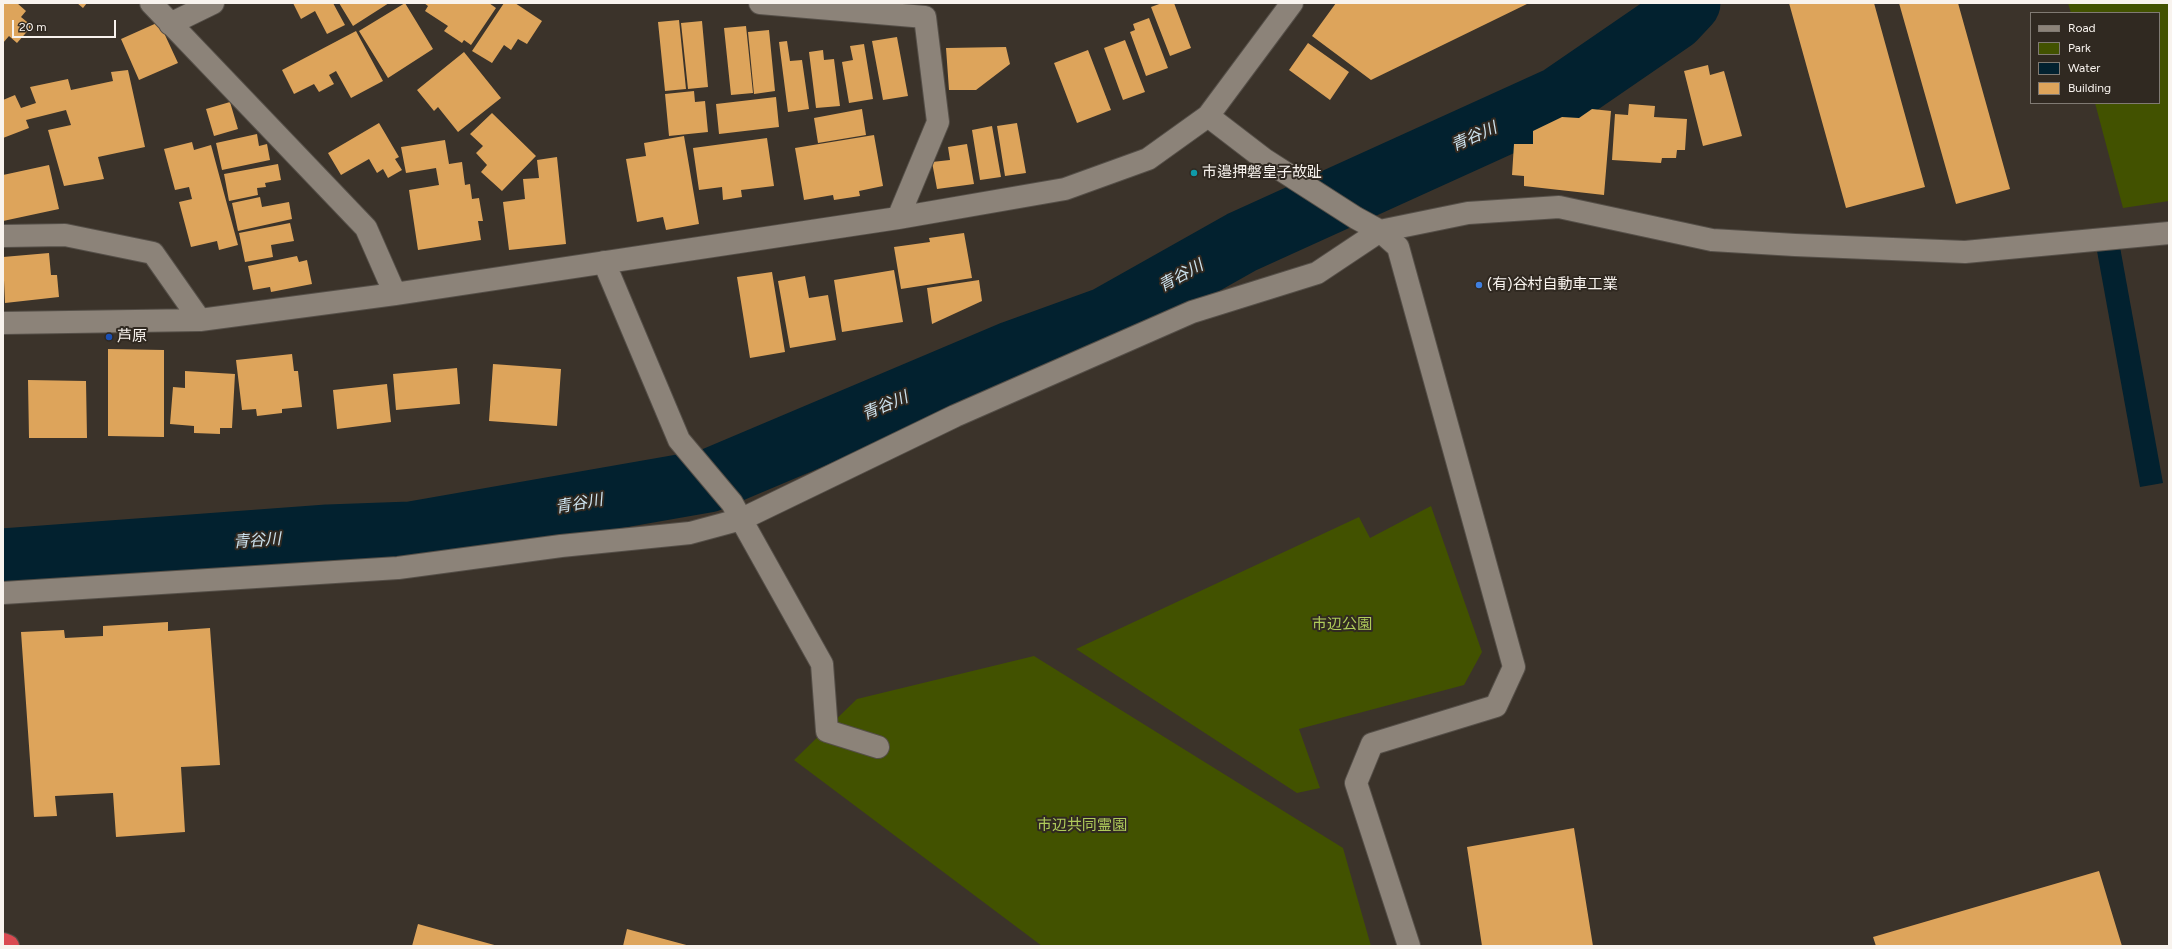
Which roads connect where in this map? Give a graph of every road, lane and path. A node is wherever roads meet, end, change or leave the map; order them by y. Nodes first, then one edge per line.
1 (151, 3) edge
2 (213, 3) edge
3 (760, 3) edge
4 (1292, 3) edge
5 (926, 10) edge
6 (170, 24) junction
7 (1208, 116) junction
8 (898, 218) junction
9 (1380, 231) junction
10 (2169, 233) edge
11 (3, 236) edge
12 (604, 262) junction
13 (395, 294) junction
14 (200, 320) junction
15 (3, 323) edge
16 (737, 511) junction
17 (3, 593) edge
18 (878, 747) dead end
19 (3, 944) edge
20 (8, 946) edge
21 (1409, 946) edge

1 - 6 street
2 - 6 street
3 - 5 street
4 - 7 street
5 - 8 street
6 - 13 street
7 - 8 street
7 - 9 street
8 - 12 street
9 - 10 street
9 - 16 street
9 - 21 street
11 - 14 street
12 - 13 street
12 - 16 street
13 - 14 street
14 - 15 street
16 - 17 street
16 - 18 street
19 - 20 highway

